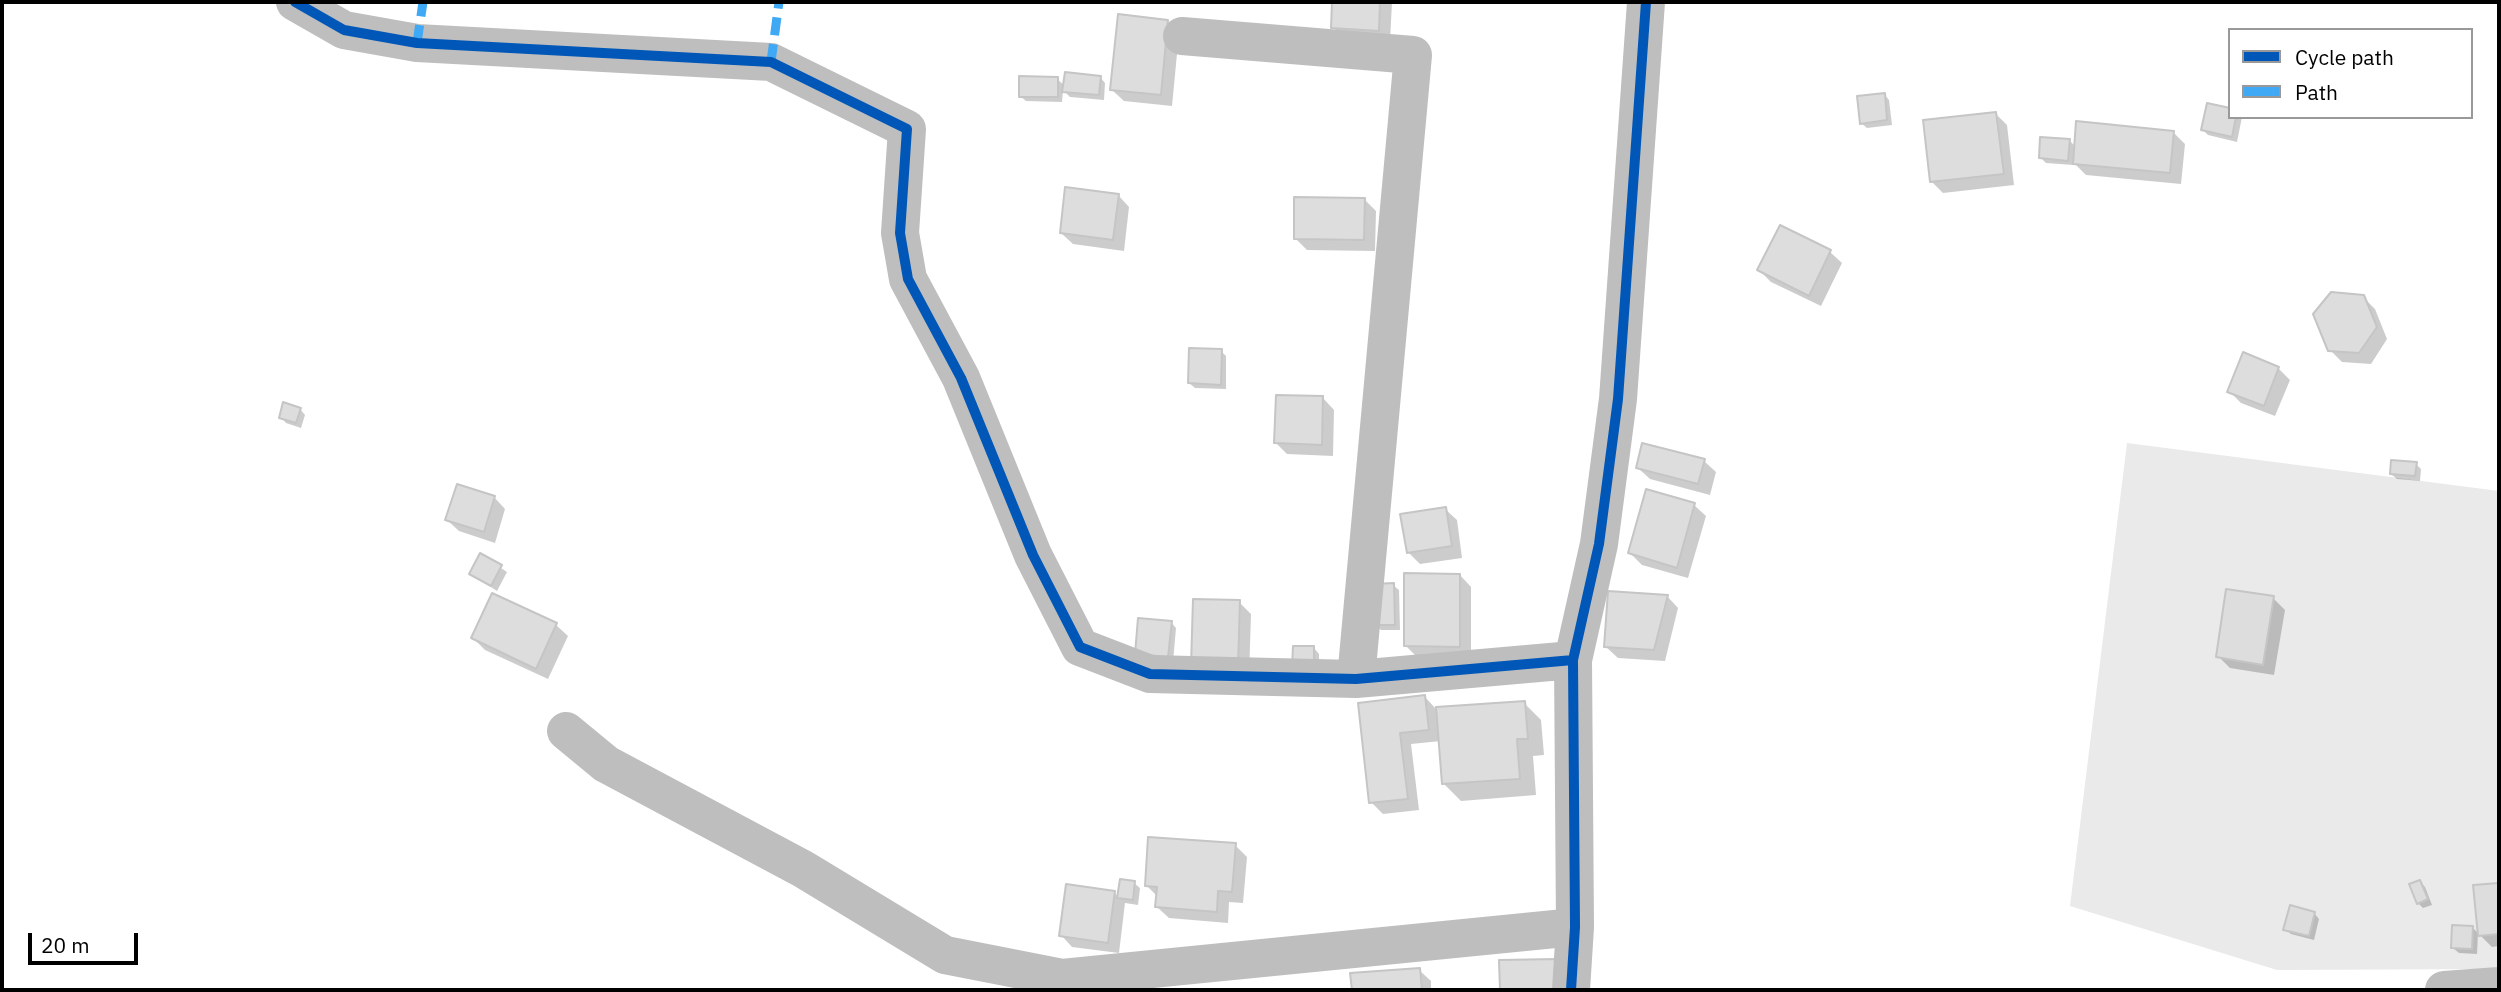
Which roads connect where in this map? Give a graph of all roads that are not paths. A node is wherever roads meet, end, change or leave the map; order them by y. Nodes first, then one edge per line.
1 (295, 2) edge
2 (1646, 2) edge
3 (1182, 36) dead end
4 (1573, 660) junction
5 (1356, 679) junction
6 (566, 731) dead end
7 (1574, 927) junction
8 (2499, 986) edge
9 (1571, 990) edge
10 (2444, 990) edge

1 - 5 street
2 - 4 street
3 - 5 street
4 - 5 street
4 - 7 street
6 - 7 street
7 - 9 street
8 - 10 street

